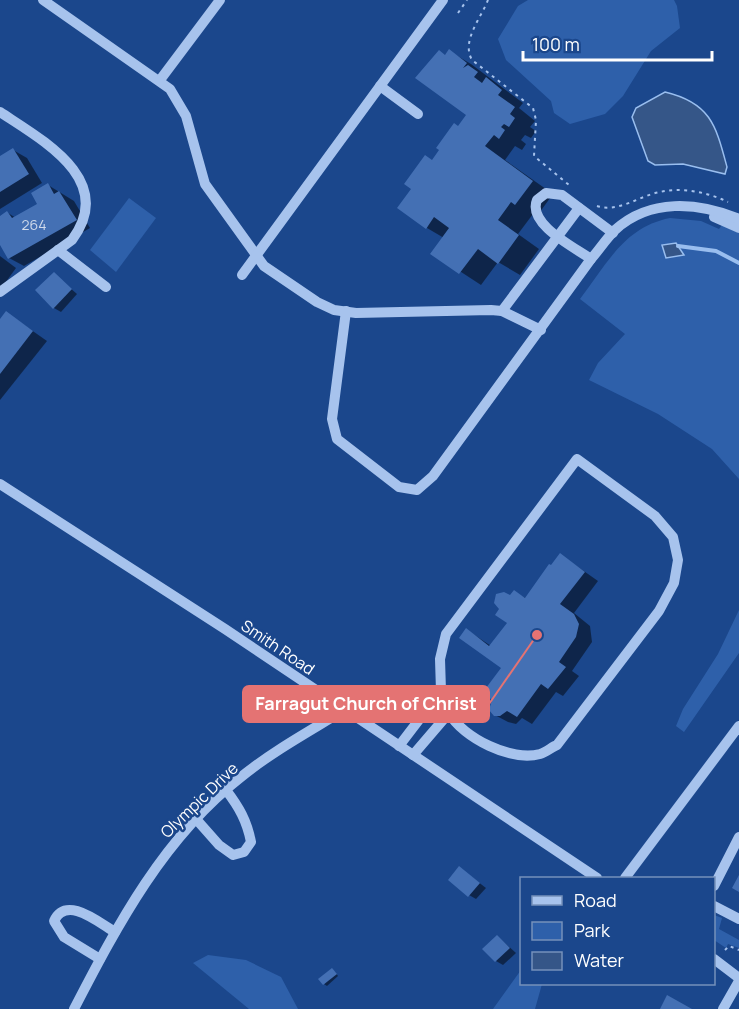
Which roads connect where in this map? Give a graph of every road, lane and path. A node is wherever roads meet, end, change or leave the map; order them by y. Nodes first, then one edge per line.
1 (43, 0) edge
2 (220, 0) edge
3 (443, 0) edge
4 (467, 0) edge
5 (488, 0) edge
6 (458, 14) dead end
7 (160, 80) junction
8 (380, 86) junction
9 (418, 114) dead end
10 (2, 118) edge
11 (554, 173) junction
12 (549, 180) dead end
13 (570, 186) dead end
14 (731, 203) dead end
15 (595, 204) dead end
16 (696, 207) junction
17 (579, 208) junction
18 (739, 219) edge
19 (739, 228) edge
20 (613, 233) junction
21 (558, 236) junction
22 (58, 250) junction
23 (256, 255) junction
24 (591, 259) junction
25 (242, 275) dead end
26 (106, 288) dead end
27 (0, 292) edge
28 (346, 311) junction
29 (502, 311) junction
30 (540, 330) junction
31 (0, 484) edge
32 (441, 691) junction
33 (344, 710) junction
34 (448, 713) junction
35 (739, 726) edge
36 (399, 746) junction
37 (413, 755) junction
38 (226, 790) junction
39 (196, 819) junction
40 (739, 837) edge
41 (594, 877) edge
42 (627, 877) edge
43 (715, 884) edge
44 (715, 907) edge
45 (739, 920) edge
46 (115, 932) junction
47 (739, 950) edge
48 (725, 951) dead end
49 (100, 959) junction
50 (715, 960) edge
51 (739, 980) edge
52 (74, 1009) edge
53 (723, 1009) edge

1 - 7 street
2 - 7 street
3 - 8 street
4 - 6 path
5 - 11 path
7 - 23 street
8 - 9 street
8 - 23 street
10 - 22 street
11 - 12 path
11 - 13 path
14 - 15 path
16 - 18 street
16 - 19 street
16 - 20 street
17 - 20 street
17 - 21 street
17 - 21 street
20 - 24 street
21 - 24 street
21 - 29 street
22 - 26 street
22 - 27 street
23 - 25 street
23 - 28 street
24 - 30 street
28 - 29 street
28 - 30 street
29 - 30 street
31 - 33 street, Smith Road
32 - 34 street
32 - 34 street
32 - 36 street
33 - 36 street, Smith Road
33 - 38 street, Olympic Drive
34 - 37 street
35 - 42 street
36 - 37 street, Smith Road
37 - 41 street, Smith Road
38 - 39 street, Olympic Drive
38 - 39 street
39 - 46 street, Olympic Drive
40 - 43 street
44 - 45 street
46 - 49 street, Olympic Drive
46 - 49 street
47 - 48 path
49 - 52 street, Olympic Drive
50 - 51 street
51 - 53 street

